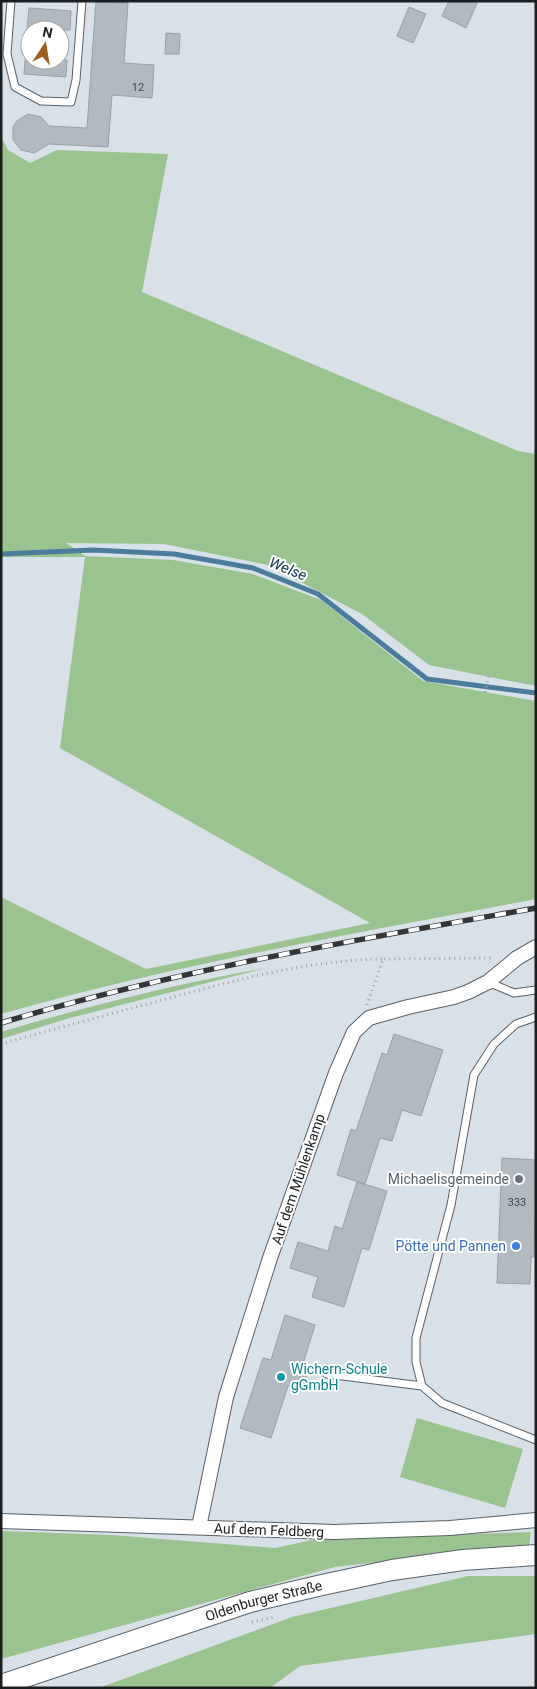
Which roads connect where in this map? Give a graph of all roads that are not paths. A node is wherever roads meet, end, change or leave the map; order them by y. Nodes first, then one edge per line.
1 (12, 1) edge
2 (82, 1) edge
3 (536, 947) edge
4 (488, 982) junction
5 (536, 990) edge
6 (536, 1017) edge
7 (326, 1374) dead end
8 (422, 1386) junction
9 (536, 1440) edge
10 (536, 1520) edge
11 (1, 1521) edge
12 (199, 1528) junction
13 (536, 1555) edge
14 (1, 1685) edge

1 - 2 lane
3 - 4 street
4 - 5 lane
4 - 12 street, Auf dem Mühlenkamp
6 - 8 lane
7 - 8 lane
8 - 9 lane
10 - 12 street, Auf dem Feldberg
11 - 12 street, Auf dem Feldberg
13 - 14 main road, Oldenburger Straße

